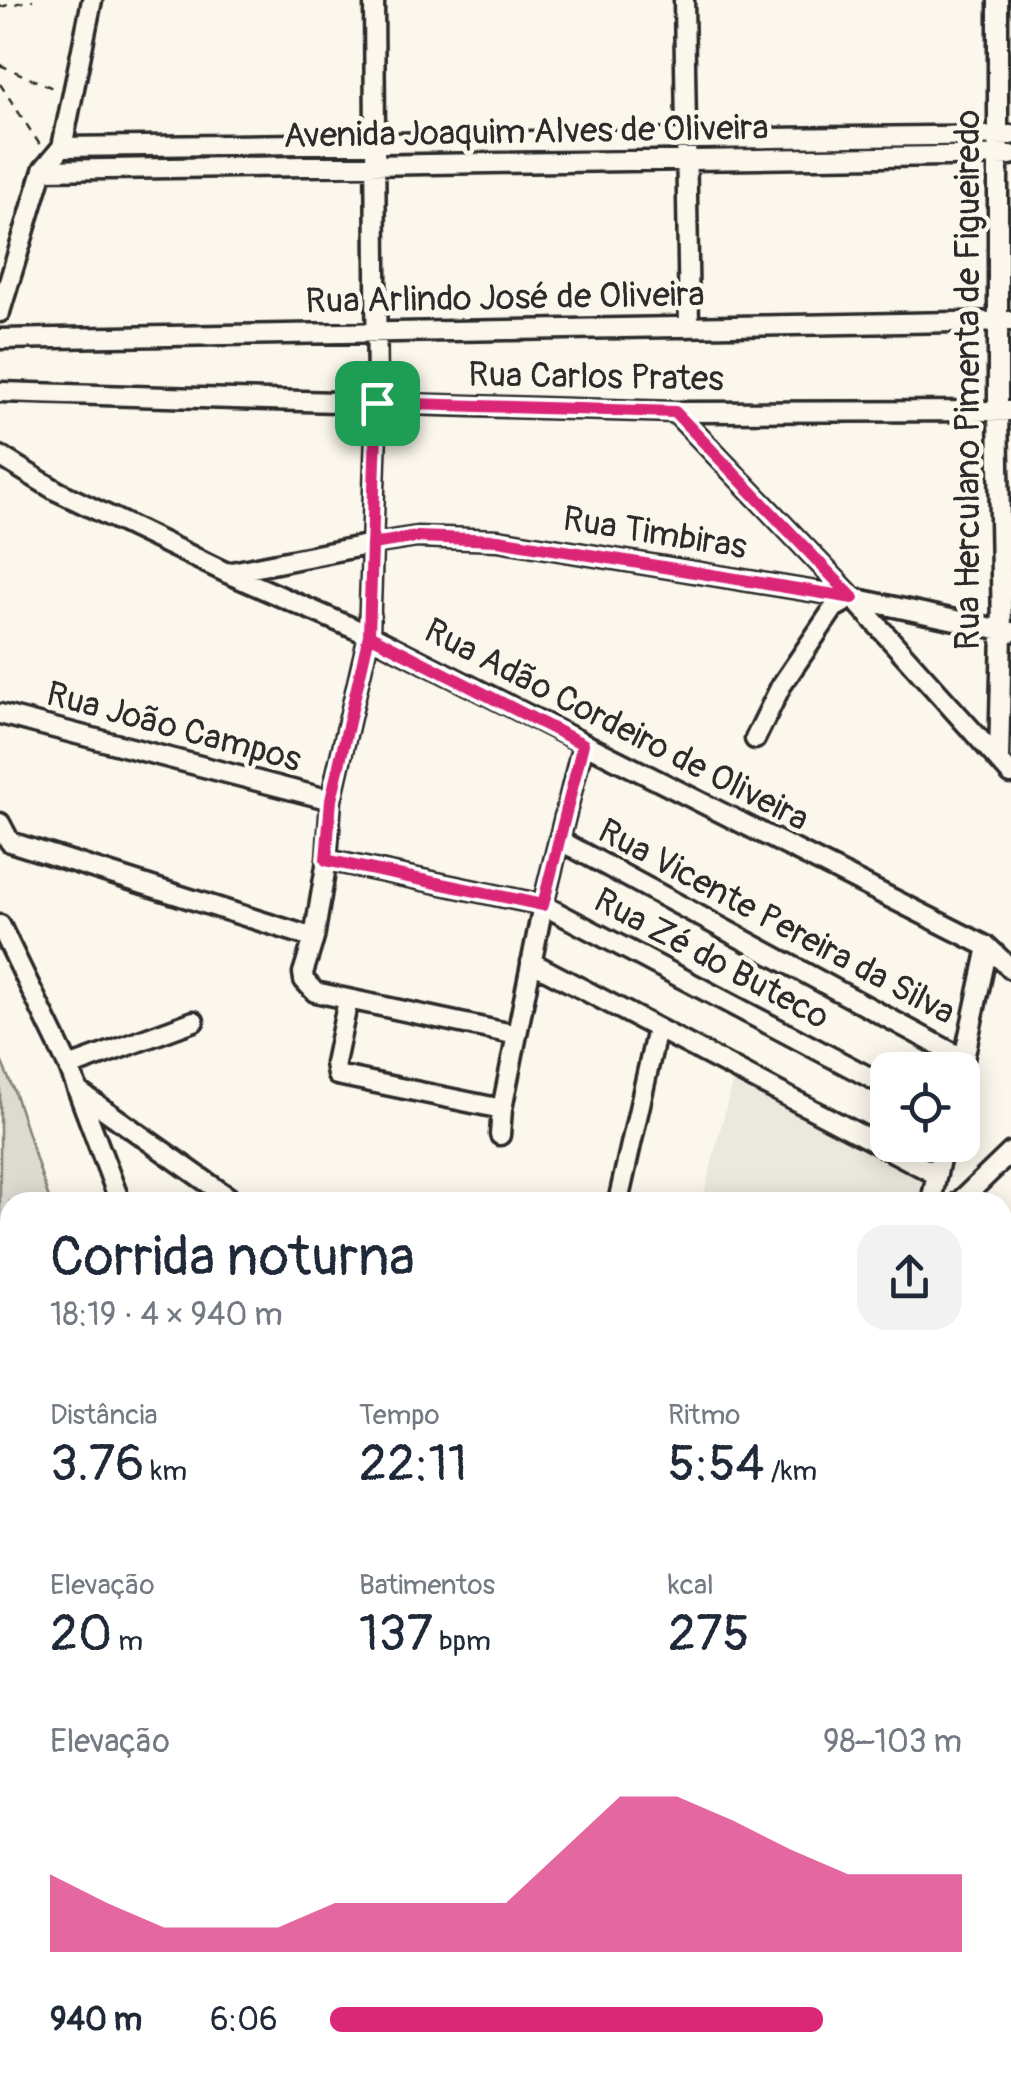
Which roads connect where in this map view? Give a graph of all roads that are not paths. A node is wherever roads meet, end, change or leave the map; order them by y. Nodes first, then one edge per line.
1 (92, 0) edge
2 (374, 0) edge
3 (684, 0) edge
4 (998, 0) edge
5 (1004, 136) edge
6 (686, 140) junction
7 (375, 144) junction
8 (1004, 156) edge
9 (52, 160) junction
10 (686, 161) junction
11 (375, 166) junction
12 (0, 312) edge
13 (1004, 321) edge
14 (689, 327) junction
15 (376, 331) junction
16 (0, 339) edge
17 (0, 392) edge
18 (377, 403) junction
19 (1005, 410) edge
20 (675, 412) junction
21 (0, 456) edge
22 (372, 544) junction
23 (227, 573) junction
24 (853, 598) junction
25 (1006, 631) edge
26 (369, 635) junction
27 (0, 714) edge
28 (755, 739) dead end
29 (583, 744) junction
30 (1005, 767) edge
31 (331, 800) junction
32 (0, 824) edge
33 (559, 840) junction
34 (326, 860) junction
35 (543, 905) junction
36 (0, 925) edge
37 (314, 938) junction
38 (988, 946) junction
39 (532, 962) junction
40 (1010, 967) edge
41 (348, 1000) junction
42 (194, 1021) dead end
43 (657, 1029) junction
44 (517, 1035) junction
45 (940, 1052) edge
46 (966, 1052) edge
47 (69, 1067) junction
48 (870, 1078) edge
49 (78, 1091) junction
50 (502, 1109) junction
51 (500, 1136) dead end
52 (1011, 1152) edge
53 (940, 1162) edge
54 (937, 1174) junction
55 (116, 1192) edge
56 (221, 1192) edge
57 (620, 1192) edge
58 (933, 1192) edge
59 (969, 1192) edge

1 - 9 street
2 - 7 street
3 - 6 street
4 - 5 street, Rua Herculano Pimenta de Figueiredo
5 - 6 street, Avenida Joaquim Alves de Oliveira
5 - 8 street, Rua Herculano Pimenta de Figueiredo
6 - 7 street, Avenida Joaquim Alves de Oliveira
6 - 10 street
7 - 9 street, Avenida Joaquim Alves de Oliveira
7 - 11 street
8 - 10 street, Avenida Joaquim Alves de Oliveira
8 - 13 street, Rua Herculano Pimenta de Figueiredo
9 - 11 street, Avenida Joaquim Alves de Oliveira
9 - 12 street
10 - 11 street, Avenida Joaquim Alves de Oliveira
10 - 14 street
11 - 15 street
13 - 14 street, Rua Arlindo José de Oliveira
13 - 19 street, Rua Herculano Pimenta de Figueiredo
14 - 15 street, Rua Arlindo José de Oliveira
15 - 16 street, Rua Arlindo José de Oliveira
15 - 18 street
17 - 18 street, Rua Carlos Prates
18 - 20 street, Rua Carlos Prates
18 - 22 street
19 - 20 street, Rua Carlos Prates
19 - 25 street, Rua Herculano Pimenta de Figueiredo
20 - 24 street
21 - 23 street, Rua Adão Cordeiro de Oliveira
22 - 23 street, Rua Timbiras
22 - 24 street, Rua Timbiras
22 - 26 street
23 - 26 street, Rua Adão Cordeiro de Oliveira
24 - 25 street, Rua Timbiras
24 - 28 street
24 - 30 street
25 - 30 street, Rua Herculano Pimenta de Figueiredo
26 - 29 street, Rua Adão Cordeiro de Oliveira
26 - 31 street
27 - 31 street, Rua João Campos
29 - 33 street
29 - 38 street, Rua Adão Cordeiro de Oliveira
31 - 34 street
32 - 37 street
33 - 35 street
33 - 45 street, Rua Vicente Pereira da Silva
34 - 35 street, Rua Zé do Buteco
34 - 37 street
35 - 39 street
35 - 48 street, Rua Zé do Buteco
36 - 47 street
37 - 41 street
38 - 40 street, Rua Adão Cordeiro de Oliveira
38 - 46 street
39 - 43 street
39 - 44 street
41 - 44 street
41 - 50 street
42 - 47 street
43 - 54 street
43 - 57 street
44 - 50 street
47 - 49 street
49 - 55 street
49 - 56 street
50 - 51 street
52 - 59 street
53 - 54 street
54 - 58 street

